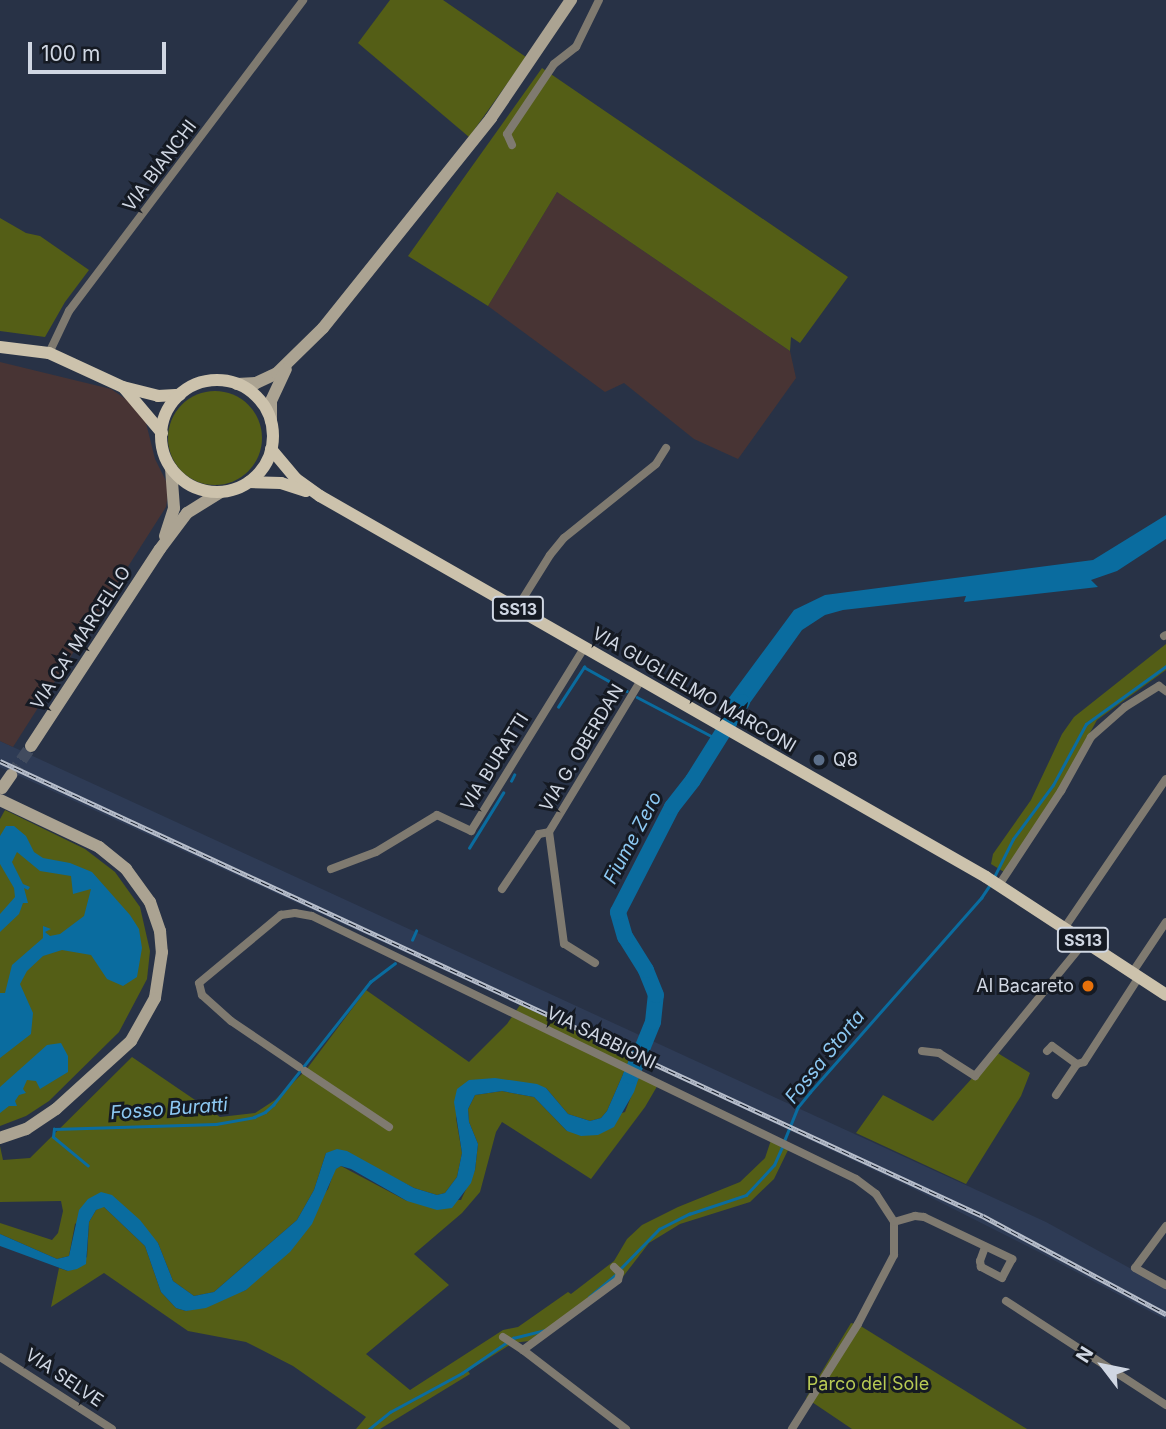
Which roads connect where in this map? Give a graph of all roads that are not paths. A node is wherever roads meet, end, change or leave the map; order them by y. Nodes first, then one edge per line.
1 (303, 0) edge
2 (571, 0) edge
3 (599, 0) edge
4 (512, 145) dead end
5 (0, 347) edge
6 (49, 354) junction
7 (290, 363) junction
8 (237, 384) junction
9 (123, 387) junction
10 (180, 395) junction
11 (271, 421) junction
12 (162, 433) junction
13 (666, 448) dead end
14 (271, 449) junction
15 (172, 468) junction
16 (249, 482) junction
17 (220, 492) junction
18 (320, 496) junction
19 (160, 549) junction
20 (517, 608) junction
21 (584, 648) junction
22 (641, 680) junction
23 (1166, 691) edge
24 (31, 746) tunnel mouth
25 (11, 775) tunnel mouth
26 (1166, 779) edge
27 (1, 794) edge
28 (549, 832) junction
29 (331, 869) dead end
30 (999, 885) junction
31 (502, 889) dead end
32 (1166, 922) edge
33 (1065, 928) junction
34 (1085, 941) junction
35 (595, 963) dead end
36 (1135, 975) junction
37 (1166, 995) edge
38 (922, 1051) dead end
39 (1047, 1051) dead end
40 (1077, 1063) junction
41 (1056, 1095) dead end
42 (388, 1127) dead end
43 (0, 1138) edge
44 (894, 1222) junction
45 (1166, 1226) edge
46 (985, 1247) dead end
47 (617, 1270) dead end
48 (1166, 1285) edge
49 (1006, 1301) dead end
50 (507, 1339) dead end
51 (523, 1350) junction
52 (0, 1357) edge
53 (1166, 1405) edge
54 (112, 1429) edge
55 (626, 1429) edge
56 (792, 1429) edge

1 - 6 street, VIA BIANCHI
2 - 7 main road
3 - 4 street
5 - 6 main road
6 - 9 main road
7 - 8 main road
7 - 11 main road
8 - 10 main road
8 - 11 main road
9 - 10 main road
9 - 12 main road
10 - 12 main road
11 - 14 main road
12 - 15 main road
13 - 20 street
14 - 16 main road
14 - 18 main road, VIA GUGLIELMO MARCONI / SS13
15 - 17 main road
15 - 19 main road
16 - 17 main road, VIA GUGLIELMO MARCONI / SS13
16 - 18 main road, VIA GUGLIELMO MARCONI / SS13
17 - 19 main road
18 - 20 main road, VIA GUGLIELMO MARCONI / SS13
19 - 24 main road, VIA CA' MARCELLO
20 - 21 main road, VIA GUGLIELMO MARCONI / SS13
21 - 22 main road, VIA GUGLIELMO MARCONI / SS13
21 - 29 street, VIA BURATTI
22 - 28 street, VIA G. OBERDAN
22 - 30 main road, VIA GUGLIELMO MARCONI / SS13
23 - 30 street
25 - 27 main road
26 - 33 street
27 - 43 main road
28 - 31 street, VIA G. OBERDAN
28 - 35 street, VIA G. OBERDAN
30 - 33 main road, VIA GUGLIELMO MARCONI / SS13
32 - 36 street
33 - 34 main road, VIA GUGLIELMO MARCONI / SS13
34 - 36 main road, VIA GUGLIELMO MARCONI / SS13
34 - 38 street
36 - 37 main road, VIA GUGLIELMO MARCONI / SS13
36 - 40 street
39 - 40 street
40 - 41 street
42 - 44 street, VIA SABBIONI
44 - 46 street
44 - 56 street
45 - 48 street
47 - 51 street
49 - 53 street
50 - 51 street
51 - 55 street
52 - 54 street, VIA SELVE

